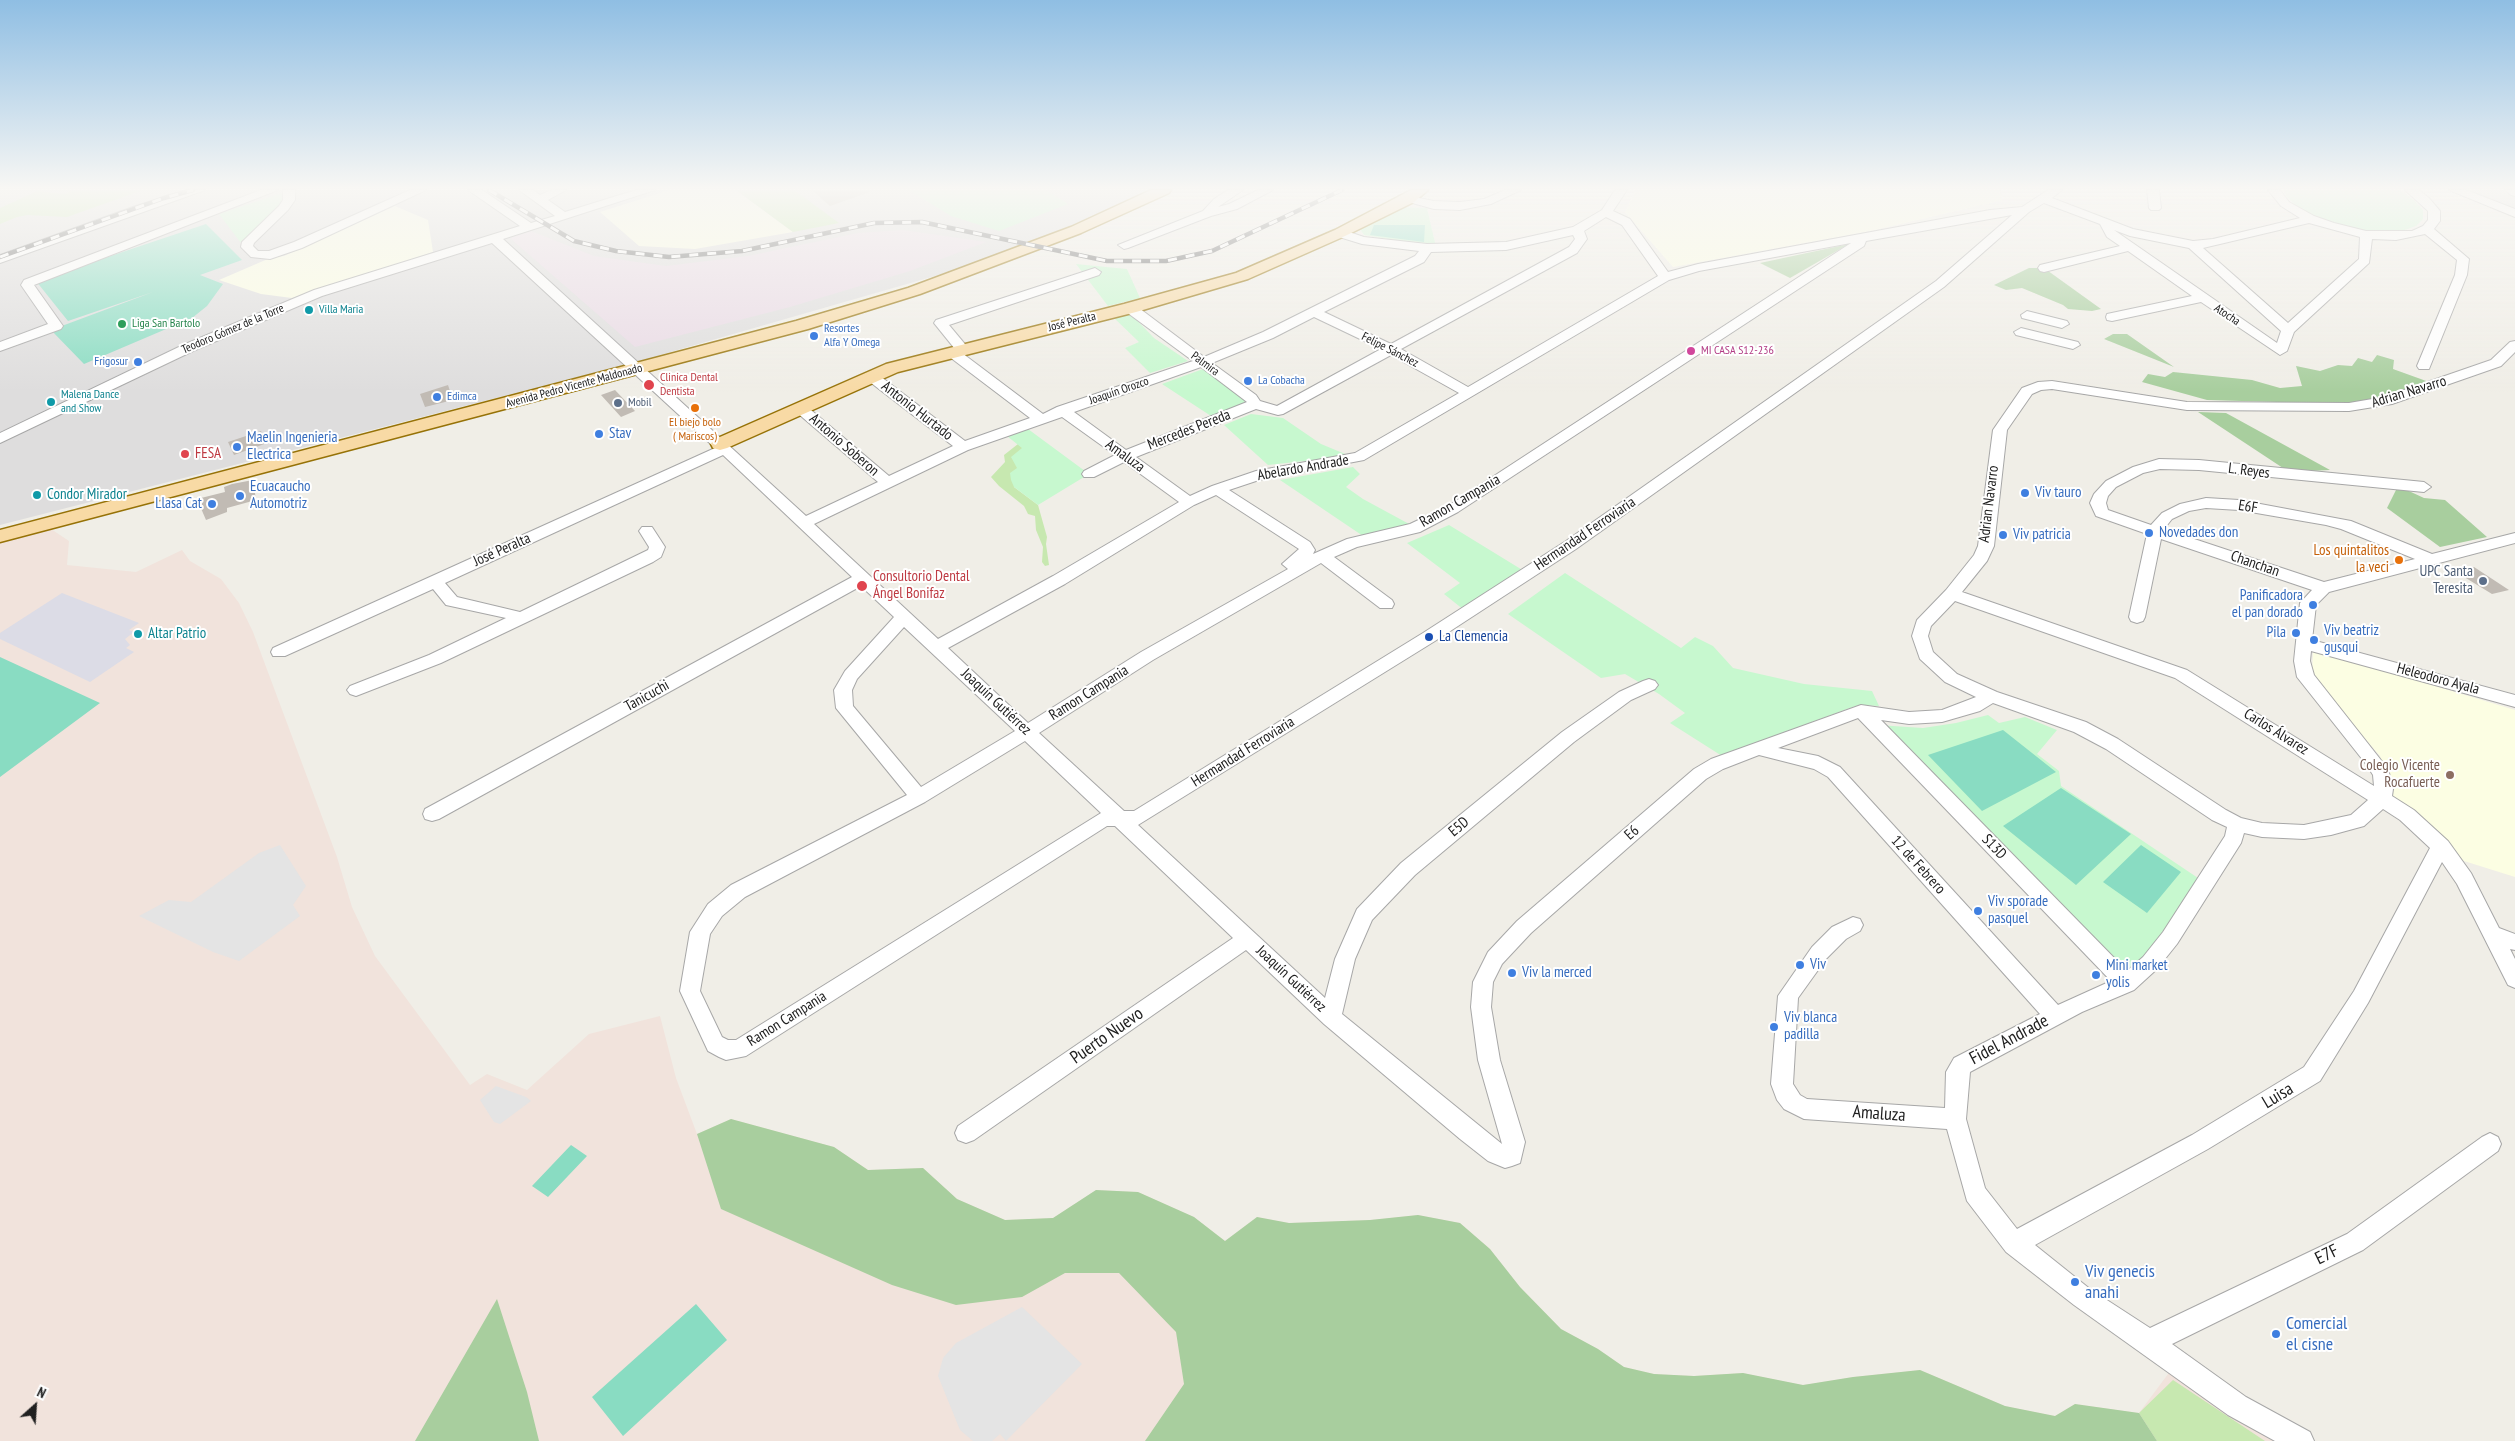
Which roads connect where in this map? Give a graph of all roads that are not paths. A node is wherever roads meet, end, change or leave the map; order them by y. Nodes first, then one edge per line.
1 (96, 257) edge
2 (432, 257) edge
3 (515, 257) edge
4 (968, 257) edge
5 (1004, 257) edge
6 (1285, 257) edge
7 (1421, 257) edge
8 (1560, 257) edge
9 (1651, 257) edge
10 (1756, 257) edge
11 (1838, 257) edge
12 (1971, 257) edge
13 (2088, 257) edge
14 (2144, 257) edge
15 (2207, 257) edge
16 (2365, 257) edge
17 (2461, 257) edge
18 (2044, 268) dead end
19 (1095, 272) dead end
20 (1665, 277) junction
21 (2202, 298) junction
22 (1130, 308) junction
23 (1315, 313) junction
24 (2027, 315) dead end
25 (2112, 317) dead end
26 (2288, 330) junction
27 (2021, 332) dead end
28 (2058, 342) junction
29 (2073, 345) dead end
30 (2515, 345) edge
31 (0, 347) edge
32 (1393, 350) junction
33 (957, 351) junction
34 (1202, 362) junction
35 (630, 364) junction
36 (2424, 366) dead end
37 (871, 376) junction
38 (1464, 390) dead end
39 (1255, 404) junction
40 (800, 408) junction
41 (1062, 410) junction
42 (1039, 418) junction
43 (0, 439) edge
44 (962, 446) junction
45 (723, 447) junction
46 (1124, 456) junction
47 (1089, 474) dead end
48 (887, 482) junction
49 (2424, 487) dead end
50 (1217, 489) junction
51 (1189, 502) junction
52 (2101, 512) joint
53 (0, 520) edge
54 (804, 523) junction
55 (2154, 530) junction
56 (647, 531) dead end
57 (0, 536) edge
58 (2515, 538) edge
59 (1322, 556) junction
60 (2432, 560) junction
61 (862, 578) junction
62 (1277, 580) junction
63 (435, 581) junction
64 (2323, 588) junction
65 (1952, 594) junction
66 (1386, 604) dead end
67 (904, 617) junction
68 (2137, 617) dead end
69 (519, 620) junction
70 (2302, 642) junction
71 (936, 647) junction
72 (279, 652) dead end
73 (1649, 685) dead end
74 (356, 690) dead end
75 (1991, 696) junction
76 (2515, 701) edge
77 (1861, 711) junction
78 (1027, 732) junction
79 (1761, 749) junction
80 (919, 797) junction
81 (2382, 799) junction
82 (432, 814) dead end
83 (1120, 819) junction
84 (2237, 824) junction
85 (2441, 846) junction
86 (1853, 925) dead end
87 (2492, 934) junction
88 (1248, 938) junction
89 (2515, 942) edge
90 (2515, 979) edge
91 (2127, 984) junction
92 (2055, 1016) junction
93 (1331, 1017) junction
94 (1955, 1119) junction
95 (966, 1133) dead end
96 (2490, 1144) dead end
97 (1505, 1156) joint
98 (2014, 1244) junction
99 (2149, 1342) junction
100 (2301, 1441) edge

1 - 31 street
2 - 43 street, Teodoro Gómez de la Torre
3 - 35 street, Joaquín Gutiérrez
4 - 35 main road, Avenida Pedro Vicente Maldonado
5 - 35 main road, Avenida Pedro Vicente Maldonado
6 - 22 main road, José Peralta
7 - 23 street, Joaquín Orozco
8 - 32 street
9 - 20 street
10 - 20 street, Hermandad Ferroviaria
11 - 59 street, Ramon Campania
12 - 83 street, Hermandad Ferroviaria
13 - 18 street
14 - 21 street, Atocha
15 - 26 street
16 - 26 street
17 - 36 street
19 - 33 street
20 - 50 street, Abelardo Andrade
21 - 25 street
21 - 26 street, Atocha
22 - 33 main road, José Peralta
22 - 34 street, Palmira
23 - 32 street, Felipe Sánchez
23 - 34 street, Joaquín Orozco
24 - 28 street
27 - 28 street
28 - 29 street
30 - 65 street, Adrian Navarro
32 - 38 street, Felipe Sánchez
32 - 39 street, Palmira
33 - 37 main road, José Peralta
33 - 42 street
34 - 39 street, Palmira
34 - 41 street, Joaquín Orozco
35 - 45 street, Joaquín Gutiérrez
35 - 53 main road, Avenida Pedro Vicente Maldonado
35 - 57 main road, Avenida Pedro Vicente Maldonado
37 - 40 main road, José Peralta
37 - 44 street, Antonio Hurtado
39 - 46 street, Mercedes Pereda
40 - 45 main road, José Peralta
40 - 48 street, Antonio Soberon
41 - 42 street, Joaquín Orozco
41 - 46 street, Amaluza
42 - 44 street, Joaquín Orozco
44 - 48 street, Joaquín Orozco
45 - 54 street, Joaquín Gutiérrez
45 - 63 street, José Peralta
46 - 47 street, Mercedes Pereda
46 - 51 street, Amaluza
48 - 54 street, Joaquín Orozco
49 - 52 street, L. Reyes
50 - 51 street, Abelardo Andrade
50 - 62 street
51 - 71 street, Abelardo Andrade
52 - 55 street, Chanchan
54 - 61 street, Joaquín Gutiérrez
55 - 60 street, E6F
55 - 64 street, Chanchan
55 - 68 street
56 - 69 street
58 - 60 street
59 - 62 street, Ramon Campania
59 - 66 street
60 - 64 street
61 - 67 street, Joaquín Gutiérrez
61 - 82 street, Tanicuchi
62 - 78 street, Ramon Campania
63 - 69 street
63 - 72 street, José Peralta
64 - 70 street
65 - 75 street, Adrian Navarro
65 - 81 street, Carlos Álvarez
67 - 71 street, Joaquín Gutiérrez
67 - 80 street
69 - 74 street
70 - 76 street, Heleodoro Ayala
70 - 81 street
71 - 78 street, Joaquín Gutiérrez
73 - 93 street, E5D
75 - 77 street, E6
75 - 84 street, Adrian Navarro
77 - 79 street, E6
77 - 91 street, S13D
78 - 80 street, Ramon Campania
78 - 83 street, Joaquín Gutiérrez
79 - 92 street, 12 de Febrero
79 - 97 street, E6
80 - 83 street, Ramon Campania
81 - 84 street, Adrian Navarro
81 - 85 street, Carlos Álvarez
83 - 88 street, Joaquín Gutiérrez
84 - 91 street, Fidel Andrade
85 - 87 street, Carlos Álvarez
85 - 98 street, Luisa
86 - 94 street, Amaluza
87 - 89 street
87 - 90 street, Carlos Álvarez
88 - 93 street, Joaquín Gutiérrez
88 - 95 street, Puerto Nuevo
91 - 92 street, Fidel Andrade
92 - 94 street, Fidel Andrade
93 - 97 street, Joaquín Gutiérrez
94 - 98 street, Fidel Andrade
96 - 99 street, E7F
98 - 99 street, Fidel Andrade
99 - 100 street, Fidel Andrade

